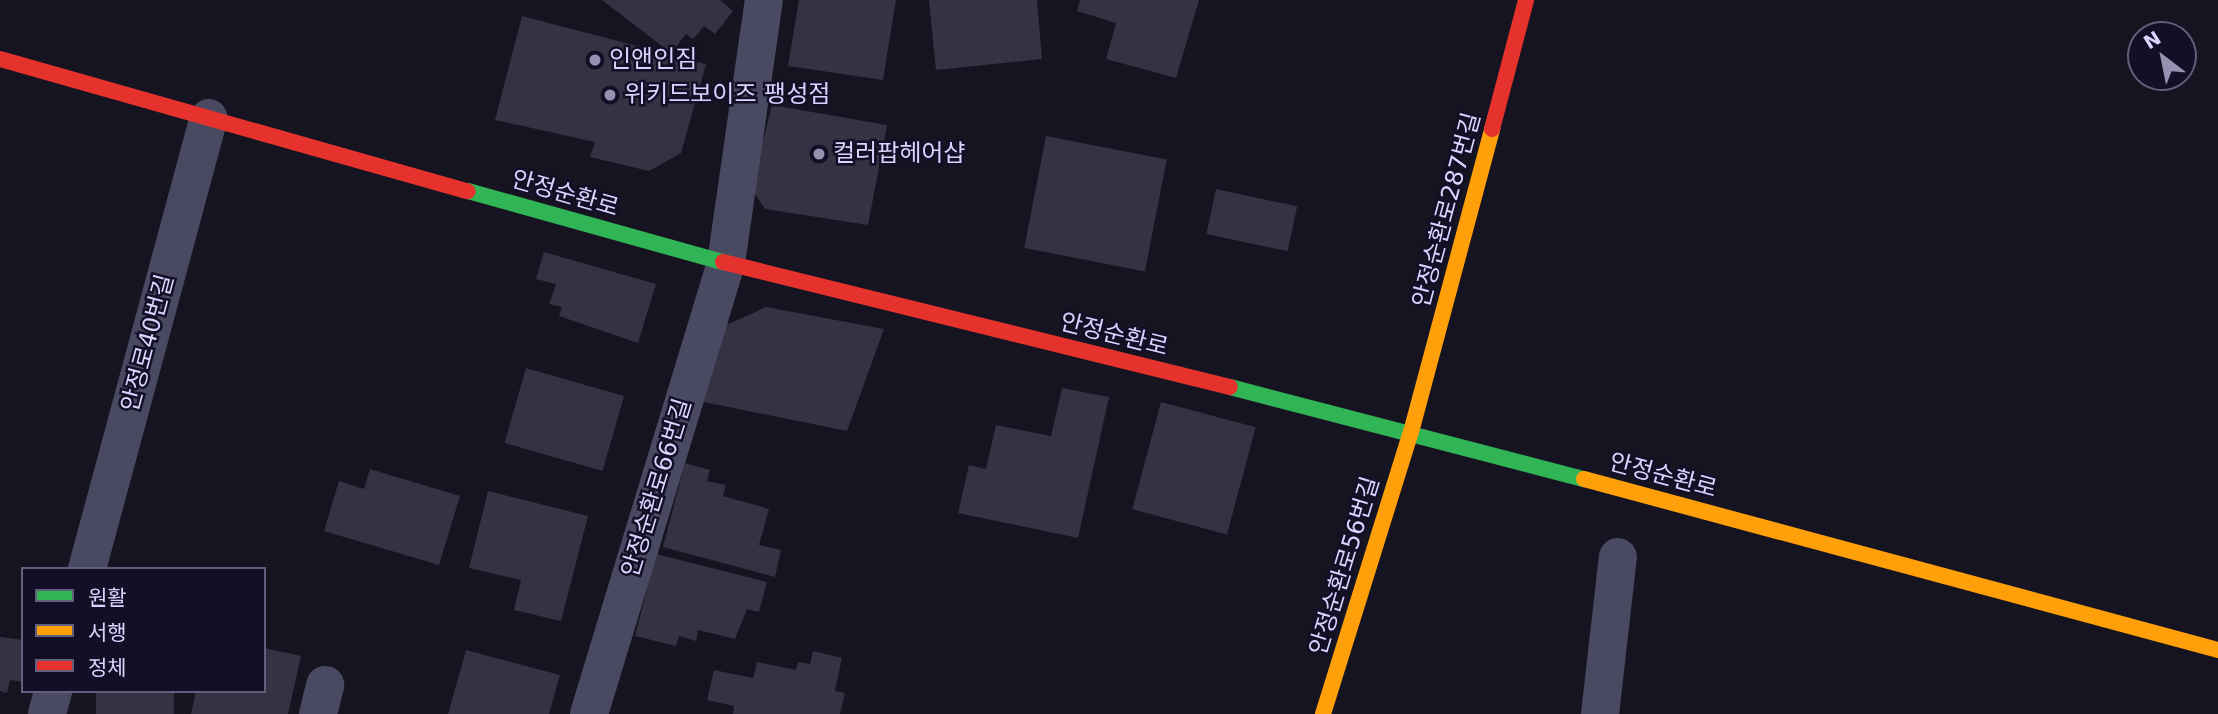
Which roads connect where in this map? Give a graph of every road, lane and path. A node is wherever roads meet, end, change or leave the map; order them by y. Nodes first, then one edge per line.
1 (764, 0) edge
2 (1526, 0) edge
3 (0, 59) edge
4 (209, 118) junction
5 (726, 263) junction
6 (1411, 432) junction
7 (1618, 557) dead end
8 (88, 567) edge
9 (2218, 650) edge
10 (52, 693) edge
11 (47, 714) edge
12 (589, 714) edge
13 (1323, 714) edge
14 (1600, 714) edge

1 - 5 street, 안정순환로66번길
2 - 6 street, 안정순환로287번길
3 - 4 street, 안정순환로
4 - 5 street, 안정순환로
4 - 8 street, 안정로40번길
5 - 6 street, 안정순환로
5 - 12 street, 안정순환로66번길
6 - 9 street, 안정순환로
6 - 13 street, 안정순환로56번길
7 - 14 street
10 - 11 street

